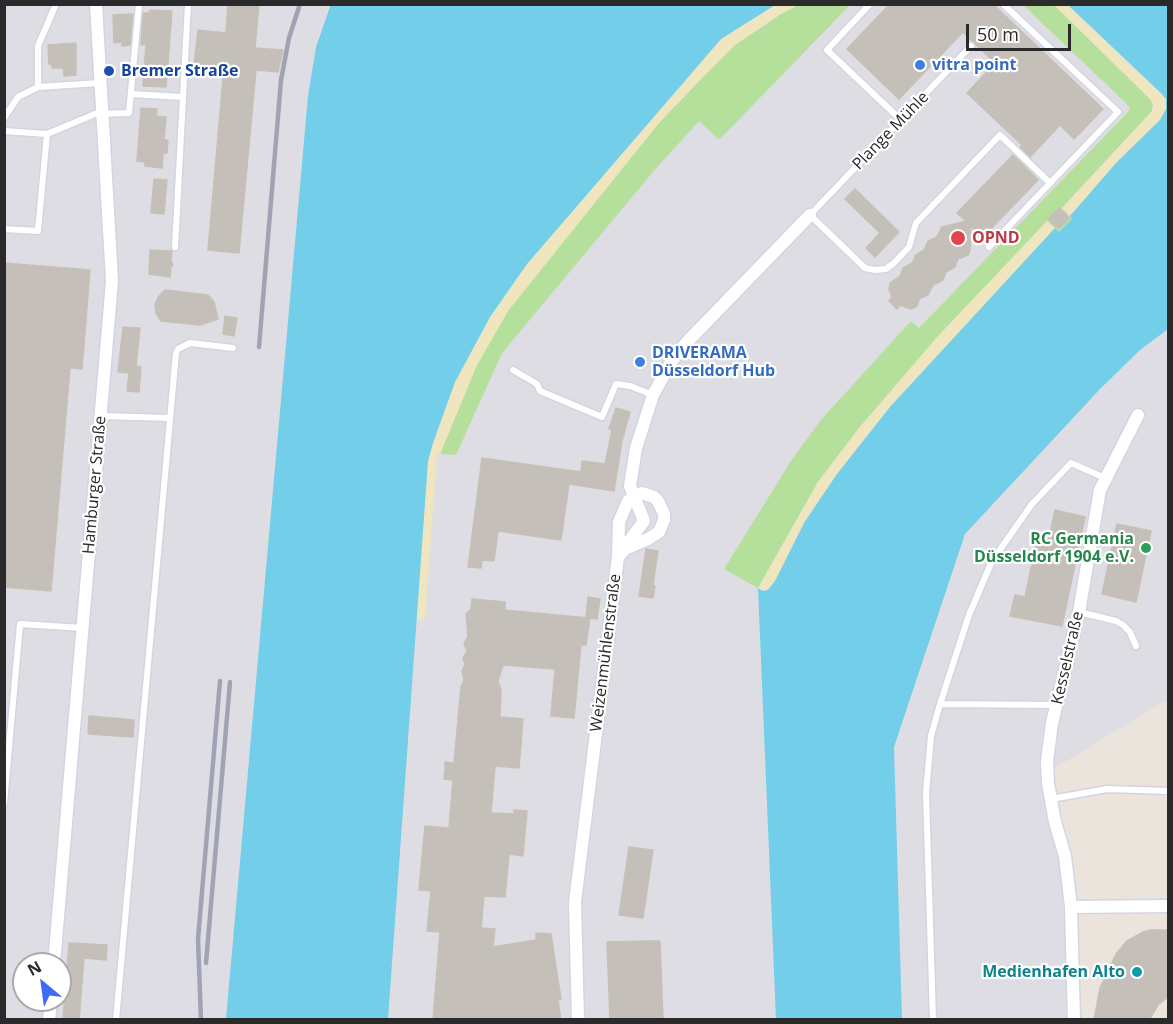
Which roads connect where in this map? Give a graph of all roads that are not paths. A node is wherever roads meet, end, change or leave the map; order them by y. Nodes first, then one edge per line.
1 (56, 4) edge
2 (96, 4) edge
3 (139, 4) edge
4 (188, 4) edge
5 (870, 4) edge
6 (1003, 4) edge
7 (971, 46) dead end
8 (100, 83) junction
9 (38, 87) junction
10 (131, 94) junction
11 (183, 98) junction
12 (102, 114) junction
13 (4, 118) edge
14 (901, 120) junction
15 (4, 130) edge
16 (47, 134) junction
17 (1050, 183) junction
18 (810, 215) junction
19 (4, 229) edge
20 (175, 247) dead end
21 (988, 247) dead end
22 (233, 348) dead end
23 (513, 370) dead end
24 (653, 395) junction
25 (1138, 415) dead end
26 (101, 416) junction
27 (170, 418) junction
28 (1105, 478) junction
29 (634, 497) junction
30 (618, 556) junction
31 (1079, 612) junction
32 (83, 628) junction
33 (1136, 646) dead end
34 (940, 704) junction
35 (1058, 705) junction
36 (1168, 791) edge
37 (1051, 799) junction
38 (4, 803) edge
39 (1168, 906) edge
40 (1071, 907) junction
41 (55, 952) edge
42 (117, 1020) edge
43 (578, 1020) edge
44 (933, 1020) edge
45 (1074, 1020) edge

1 - 9 lane
2 - 8 street, Hamburger Straße
3 - 10 lane
4 - 11 lane
5 - 14 lane
6 - 17 lane
7 - 14 lane, Plange Mühle
8 - 9 lane
8 - 12 street, Hamburger Straße
9 - 13 lane
10 - 11 lane
10 - 12 lane
11 - 20 lane
12 - 16 lane
12 - 26 street, Hamburger Straße
14 - 18 lane, Plange Mühle
15 - 16 lane
16 - 19 lane
17 - 18 lane
17 - 21 lane
18 - 24 street, Weizenmühlenstraße
22 - 27 lane
23 - 24 lane
24 - 29 street, Weizenmühlenstraße
25 - 28 street, Kesselstraße
26 - 27 lane
26 - 32 street, Hamburger Straße
27 - 42 lane
28 - 31 street, Kesselstraße
28 - 34 lane
29 - 30 street
29 - 30 street, Weizenmühlenstraße
29 - 30 street
30 - 43 street, Weizenmühlenstraße
31 - 33 lane
31 - 35 street, Kesselstraße
32 - 38 lane
32 - 41 street, Hamburger Straße
34 - 35 lane
34 - 44 lane
35 - 37 street, Kesselstraße
36 - 37 lane
37 - 40 street, Kesselstraße
39 - 40 street
40 - 45 street, Kesselstraße

